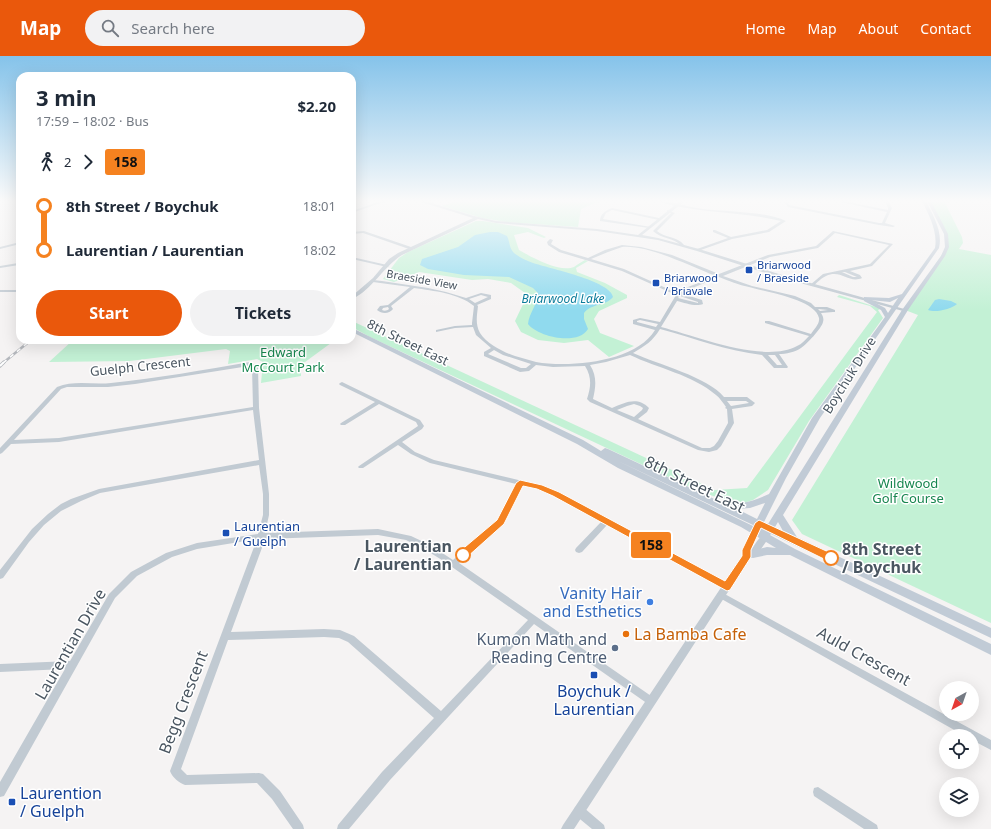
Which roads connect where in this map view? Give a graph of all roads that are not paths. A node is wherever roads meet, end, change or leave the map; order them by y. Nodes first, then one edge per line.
1 (378, 237) edge
2 (438, 237) edge
3 (649, 237) edge
4 (665, 237) edge
5 (736, 237) edge
6 (828, 237) edge
7 (858, 237) edge
8 (938, 237) edge
9 (946, 237) edge
10 (731, 238) joint
11 (551, 240) dead end
12 (16, 243) edge
13 (682, 245) junction
14 (0, 248) edge
15 (410, 248) junction
16 (698, 250) junction
17 (356, 259) edge
18 (588, 259) junction
19 (16, 264) edge
20 (746, 265) junction
21 (387, 266) junction
22 (0, 267) edge
23 (845, 270) junction
24 (837, 272) junction
25 (718, 276) junction
26 (373, 282) junction
27 (812, 285) junction
28 (413, 287) junction
29 (0, 291) edge
30 (16, 291) edge
31 (905, 293) junction
32 (356, 294) edge
33 (677, 296) junction
34 (468, 298) junction
35 (866, 299) junction
36 (475, 304) junction
37 (389, 306) dead end
38 (895, 306) junction
39 (814, 308) junction
40 (906, 309) junction
41 (819, 312) junction
42 (888, 318) junction
43 (767, 322) dead end
44 (475, 326) junction
45 (658, 326) junction
46 (438, 331) dead end
47 (356, 332) edge
48 (810, 335) junction
49 (493, 348) junction
50 (630, 353) junction
51 (764, 354) junction
52 (776, 354) junction
53 (535, 363) junction
54 (587, 364) junction
55 (342, 384) dead end
56 (723, 399) junction
57 (379, 402) junction
58 (256, 408) junction
59 (728, 408) junction
60 (612, 410) junction
61 (634, 420) junction
62 (343, 424) dead end
63 (10, 442) junction
64 (398, 442) junction
65 (580, 442) junction
66 (0, 452) edge
67 (262, 462) junction
68 (361, 466) dead end
69 (520, 483) junction
70 (771, 497) junction
71 (714, 502) junction
72 (778, 514) junction
73 (606, 521) junction
74 (757, 527) junction
75 (767, 533) junction
76 (261, 536) junction
77 (793, 540) junction
78 (579, 550) dead end
79 (792, 552) junction
80 (750, 556) junction
81 (453, 564) junction
82 (0, 576) edge
83 (724, 591) junction
84 (533, 620) junction
85 (991, 633) edge
86 (225, 636) junction
87 (991, 650) edge
88 (72, 665) junction
89 (0, 668) edge
90 (651, 701) junction
91 (441, 718) junction
92 (991, 745) edge
93 (0, 792) edge
94 (818, 792) dead end
95 (579, 811) junction
96 (299, 829) edge
97 (342, 829) edge
98 (567, 829) edge
99 (600, 829) edge
100 (873, 829) edge

1 - 15 street
2 - 15 street
3 - 13 street
4 - 13 street
5 - 10 street
6 - 20 street
7 - 23 street
8 - 31 main road, Boychuk Drive
9 - 40 main road, Boychuk Drive
10 - 16 street
11 - 18 street
12 - 14 street
13 - 16 street
15 - 21 street
16 - 20 street
17 - 21 street
18 - 25 street
18 - 33 street
19 - 22 street
20 - 25 street
20 - 27 street
21 - 26 street
23 - 24 street
23 - 24 street
24 - 27 street
25 - 33 street
25 - 39 street
26 - 28 street, Braeside View
26 - 32 street
27 - 35 street
28 - 34 street, Braeside View
28 - 37 street
29 - 30 street
31 - 35 main road
31 - 38 main road, Boychuk Drive
33 - 45 street
34 - 36 street, Braeside View
34 - 36 street, Braeside View
35 - 38 street
35 - 42 main road
36 - 44 street
38 - 40 street
38 - 42 main road, Boychuk Drive
39 - 41 street
39 - 41 street
40 - 72 main road, Boychuk Drive
41 - 48 street
42 - 70 main road, Boychuk Drive
43 - 48 street
44 - 46 street
44 - 49 street
45 - 50 street
45 - 51 street
47 - 65 main road, 8th Street East
48 - 52 street
49 - 53 street
49 - 53 street
50 - 54 street
50 - 56 street
51 - 52 street
51 - 52 street
53 - 54 street
54 - 60 street
55 - 57 street
56 - 59 street
56 - 59 street
57 - 62 street
57 - 64 street
58 - 63 street
58 - 63 street, Guelph Crescent
58 - 67 street, Guelph Crescent
59 - 61 street
60 - 61 street
60 - 61 street
63 - 66 street, Guelph Crescent
64 - 68 street
64 - 69 street, Auld Crescent
65 - 71 main road, 8th Street East
65 - 74 main road, 8th Street East
67 - 76 street, Guelph Crescent
67 - 82 street
69 - 73 street, Auld Crescent
69 - 81 street
70 - 71 main road
70 - 74 main road, Boychuk Drive
71 - 74 main road, 8th Street East
72 - 75 main road, Boychuk Drive
72 - 77 main road
73 - 78 street
73 - 83 street, Auld Crescent
74 - 75 main road, 8th Street East
74 - 80 street, Boychuk Drive
75 - 77 main road, 8th Street East
75 - 79 main road, 8th Street East
75 - 80 street, Boychuk Drive
76 - 81 street, Laurentian Drive
76 - 86 street, Begg Crescent
76 - 88 street, Laurentian Drive
77 - 85 main road, 8th Street East
79 - 80 main road
79 - 87 main road, 8th Street East
80 - 83 street, Boychuk Drive
81 - 84 street, Laurentian Drive
83 - 90 street, Boychuk Drive
83 - 92 street, Auld Crescent
84 - 90 street, Laurentian Drive
84 - 91 street
86 - 91 street
86 - 96 street, Begg Crescent
88 - 89 street
88 - 93 street, Laurentian Drive
90 - 95 street, Boychuk Drive
91 - 97 street
94 - 100 street
95 - 98 street, Boychuk Drive
95 - 99 street

